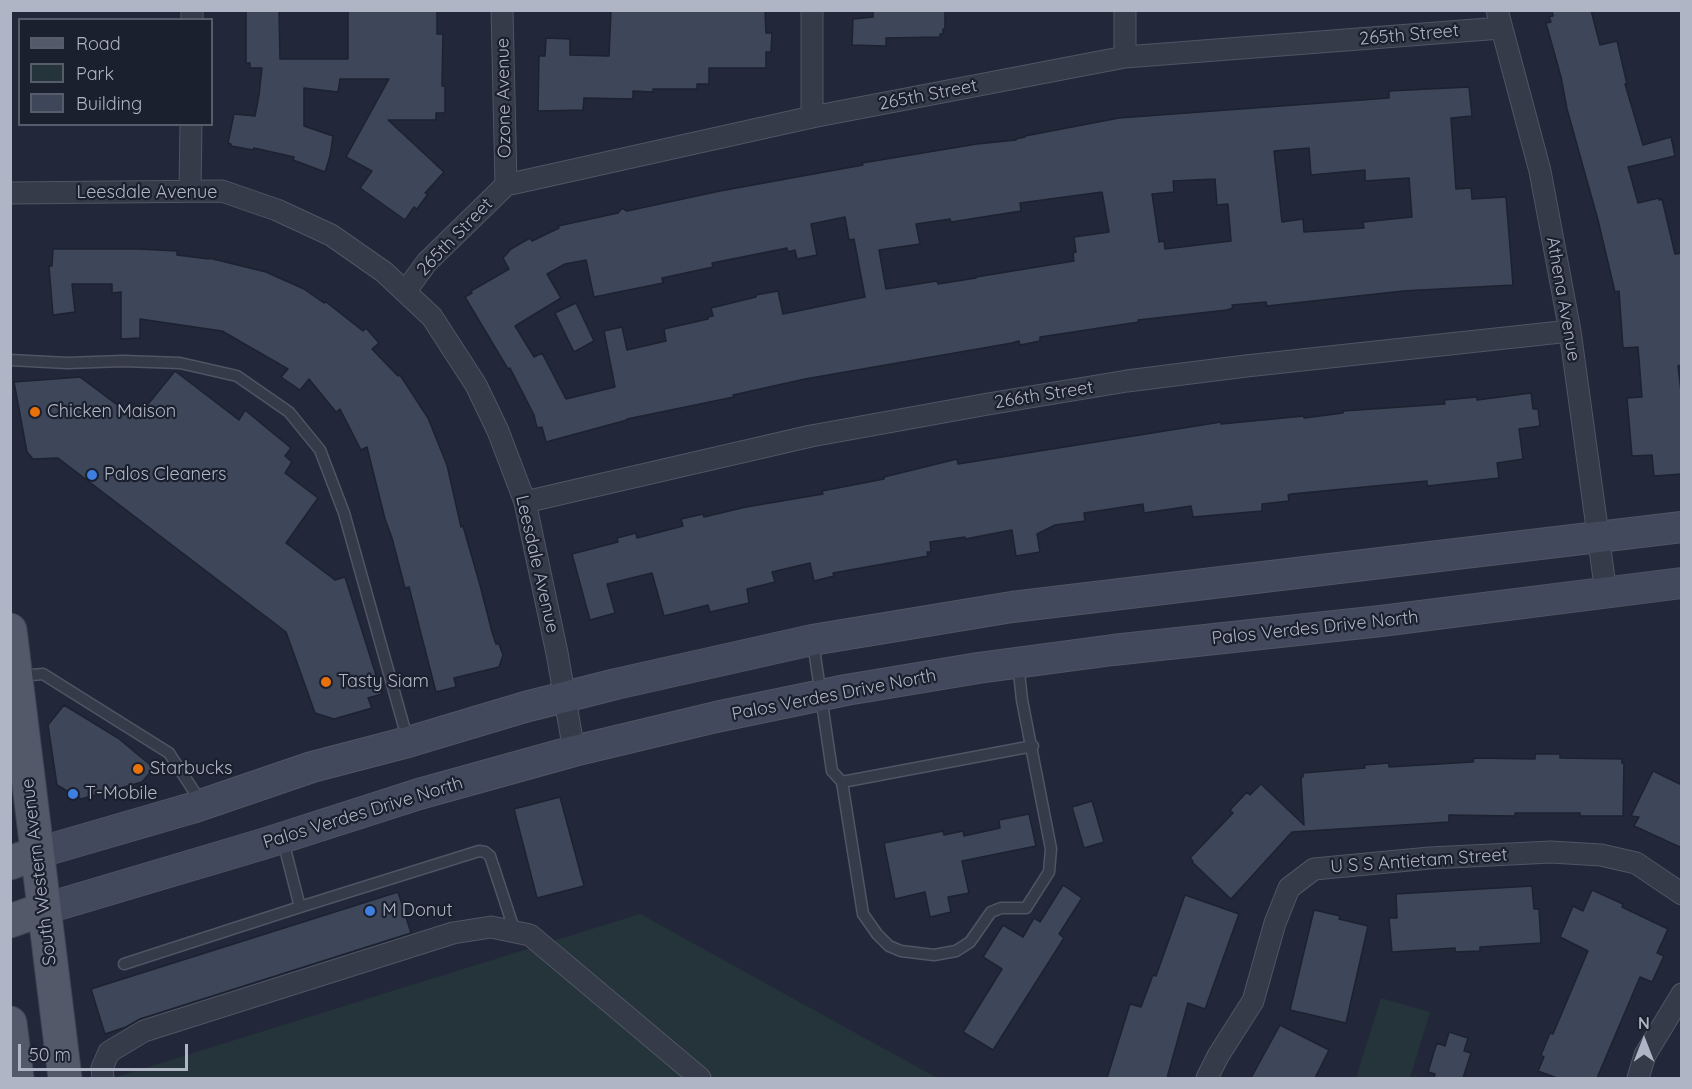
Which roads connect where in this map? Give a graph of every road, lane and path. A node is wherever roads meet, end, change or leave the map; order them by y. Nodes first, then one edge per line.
1 (502, 10) edge
2 (813, 10) edge
3 (1125, 10) edge
4 (1499, 19) edge
5 (1125, 57) junction
6 (812, 117) junction
7 (191, 126) edge
8 (506, 185) junction
9 (189, 191) junction
10 (10, 193) edge
11 (405, 292) junction
12 (1570, 331) junction
13 (10, 360) edge
14 (525, 502) junction
15 (1682, 527) edge
16 (1598, 537) junction
17 (1682, 583) edge
18 (1606, 593) junction
19 (10, 630) edge
20 (812, 640) junction
21 (1018, 663) junction
22 (16, 676) junction
23 (821, 695) junction
24 (565, 697) junction
25 (408, 742) junction
26 (1033, 747) junction
27 (574, 751) junction
28 (842, 782) junction
29 (203, 805) junction
30 (282, 838) junction
31 (24, 858) edge
32 (1682, 894) edge
33 (300, 907) junction
34 (44, 909) junction
35 (10, 921) edge
36 (515, 932) junction
37 (124, 964) dead end
38 (1682, 994) edge
39 (10, 1023) edge
40 (17, 1078) edge
41 (65, 1078) edge
42 (103, 1078) edge
43 (700, 1078) edge
44 (1207, 1078) edge
45 (1638, 1078) edge

1 - 8 street, Ozone Avenue
2 - 6 street
3 - 5 street
4 - 5 street, 265th Street
4 - 12 street, Athena Avenue
5 - 6 street, 265th Street
6 - 8 street, 265th Street
7 - 9 street
8 - 11 street, 265th Street
9 - 10 street, Leesdale Avenue
9 - 11 street, Leesdale Avenue
11 - 14 street, Leesdale Avenue
12 - 14 street, 266th Street
12 - 16 street, Athena Avenue
13 - 25 lane
14 - 24 street, Leesdale Avenue
15 - 16 main road
16 - 18 street, Athena Avenue
16 - 20 main road
17 - 18 main road, Palos Verdes Drive North
18 - 21 main road, Palos Verdes Drive North
19 - 22 main road, South Western Avenue
20 - 23 lane
20 - 24 main road
21 - 23 main road, Palos Verdes Drive North
21 - 26 lane
22 - 29 lane
22 - 31 main road, South Western Avenue
23 - 27 main road, Palos Verdes Drive North
23 - 28 lane
24 - 25 main road
24 - 27 street, Leesdale Avenue
25 - 29 main road
26 - 28 lane
26 - 28 lane
27 - 30 main road, Palos Verdes Drive North
29 - 31 main road
30 - 33 lane
30 - 34 main road, Palos Verdes Drive North
31 - 34 main road, South Western Avenue
32 - 44 street, U S S Antietam Street
33 - 36 lane
33 - 37 lane
34 - 35 main road, Palos Verdes Drive North
34 - 41 main road, South Western Avenue
36 - 42 street
36 - 43 street
38 - 45 street
39 - 40 main road

